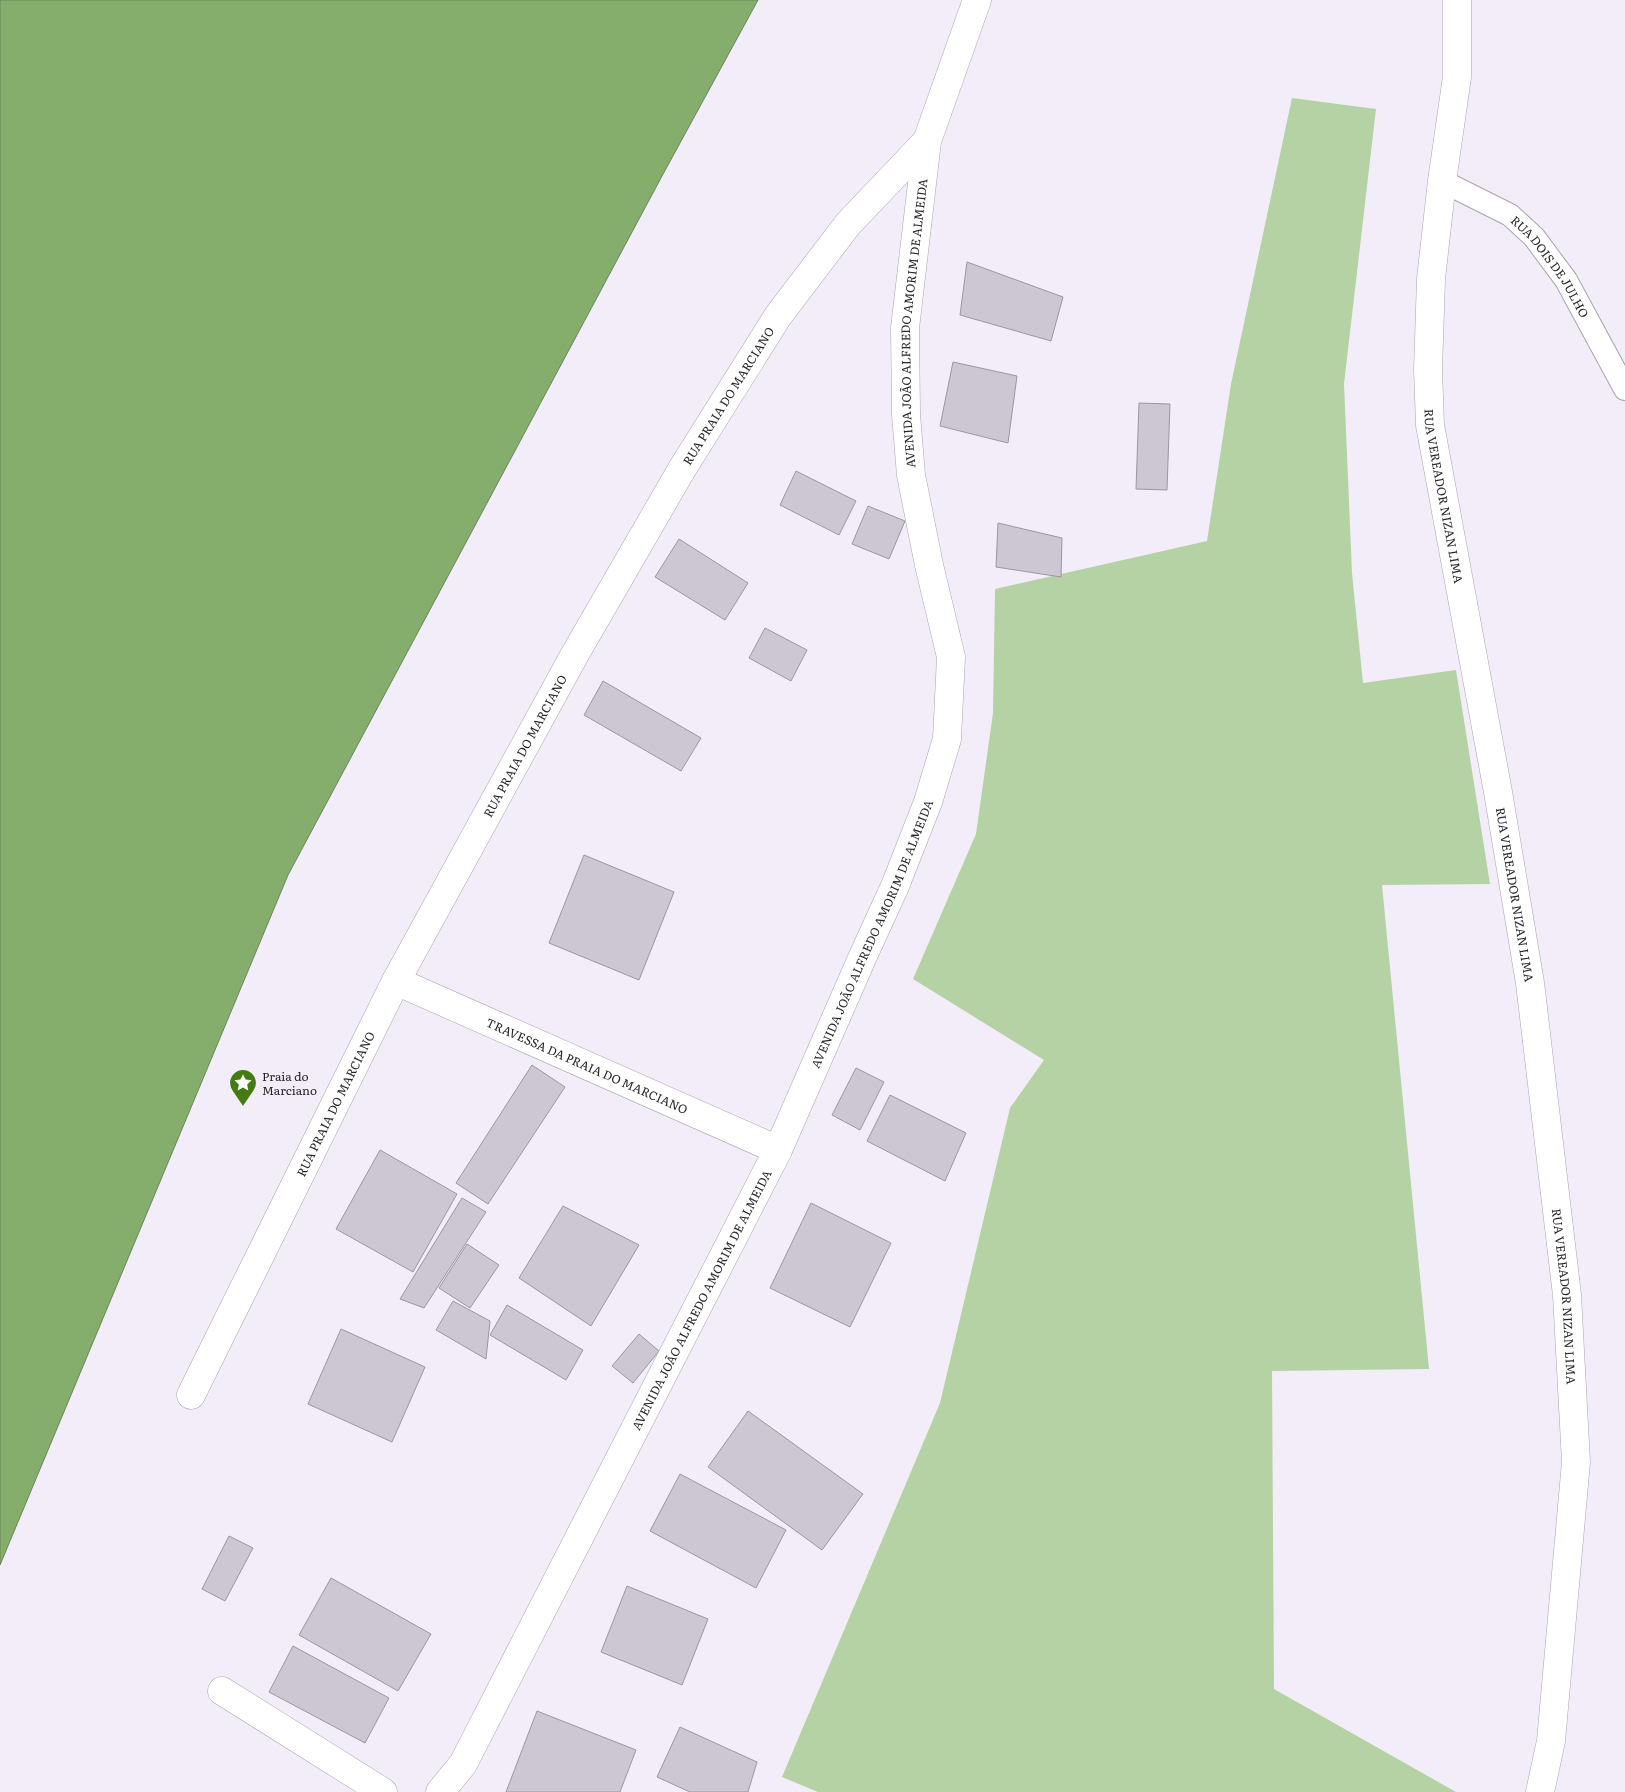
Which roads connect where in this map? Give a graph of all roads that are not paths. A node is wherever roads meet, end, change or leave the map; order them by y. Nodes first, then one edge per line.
1 (977, 0) edge
2 (1457, 0) edge
3 (927, 141) junction
4 (1442, 181) junction
5 (1625, 389) edge
6 (396, 981) junction
7 (778, 1150) junction
8 (191, 1395) dead end
9 (222, 1691) dead end
10 (383, 1792) edge
11 (440, 1792) edge
12 (1540, 1792) edge

1 - 3 street, AVENIDA JOÃO ALFREDO AMORIM DE ALMEIDA
2 - 4 street, RUA VEREADOR NIZAN LIMA
3 - 6 street, RUA PRAIA DO MARCIANO
3 - 7 street, AVENIDA JOÃO ALFREDO AMORIM DE ALMEIDA
4 - 5 lane, RUA DOIS DE JULHO
4 - 12 street, RUA VEREADOR NIZAN LIMA
6 - 7 street, TRAVESSA DA PRAIA DO MARCIANO
6 - 8 street, RUA PRAIA DO MARCIANO
7 - 11 street, AVENIDA JOÃO ALFREDO AMORIM DE ALMEIDA
9 - 10 street

